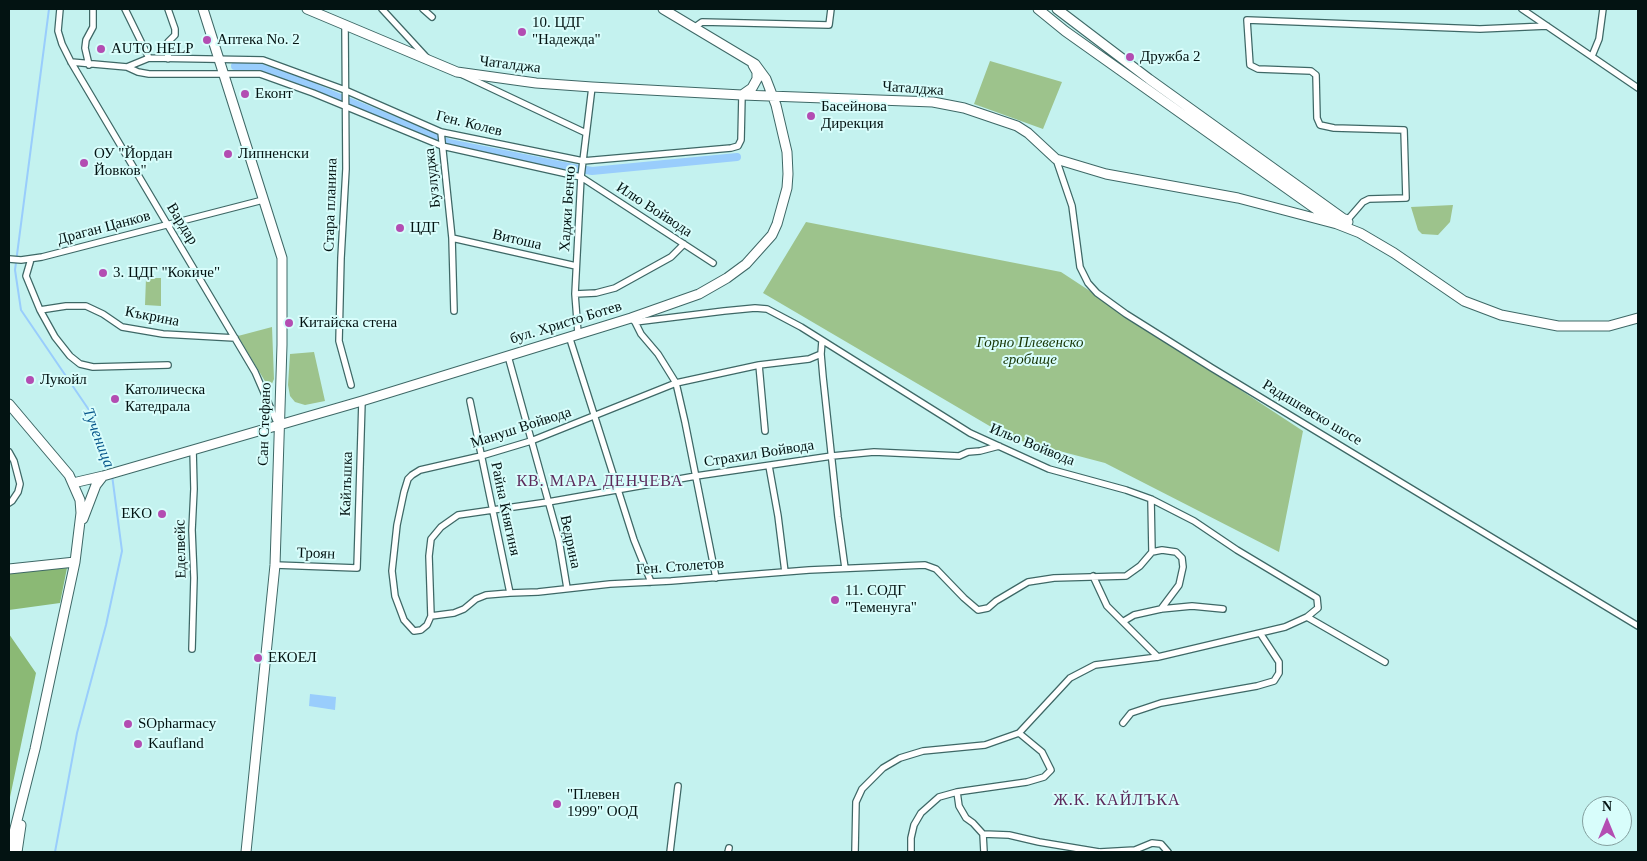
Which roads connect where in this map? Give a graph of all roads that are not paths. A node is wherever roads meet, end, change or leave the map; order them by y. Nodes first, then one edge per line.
1 (60, 9) edge
2 (93, 9) edge
3 (125, 9) edge
4 (168, 9) edge
5 (203, 9) edge
6 (307, 9) edge
7 (382, 9) edge
8 (423, 9) edge
9 (663, 9) edge
10 (831, 9) edge
11 (1038, 9) edge
12 (1057, 9) edge
13 (1522, 9) edge
14 (1603, 9) edge
15 (432, 17) dead end
16 (345, 25) junction
17 (1547, 26) junction
18 (694, 27) junction
19 (1592, 56) junction
20 (149, 58) junction
21 (168, 59) junction
22 (220, 59) junction
23 (750, 60) junction
24 (71, 62) junction
25 (431, 62) junction
26 (89, 65) junction
27 (127, 68) junction
28 (457, 72) junction
29 (223, 73) junction
30 (592, 87) junction
31 (1638, 88) edge
32 (344, 93) junction
33 (742, 95) junction
34 (773, 96) junction
35 (345, 105) junction
36 (586, 133) junction
37 (441, 134) junction
38 (442, 145) junction
39 (1056, 159) junction
40 (582, 169) junction
41 (263, 200) junction
42 (1341, 221) junction
43 (168, 224) junction
44 (452, 238) junction
45 (684, 244) junction
46 (31, 259) junction
47 (10, 260) edge
48 (713, 263) dead end
49 (576, 266) junction
50 (575, 294) junction
51 (40, 310) junction
52 (454, 311) dead end
53 (1638, 318) edge
54 (633, 320) junction
55 (578, 333) junction
56 (568, 336) junction
57 (235, 338) junction
58 (822, 341) junction
59 (821, 354) junction
60 (508, 356) junction
61 (168, 365) dead end
62 (759, 365) junction
63 (676, 383) junction
64 (351, 385) dead end
65 (470, 400) dead end
66 (362, 401) junction
67 (9, 404) edge
68 (595, 416) junction
69 (278, 425) junction
70 (765, 431) dead end
71 (531, 441) junction
72 (999, 446) junction
73 (193, 449) junction
74 (9, 452) edge
75 (481, 456) junction
76 (832, 456) junction
77 (770, 466) junction
78 (105, 475) junction
79 (696, 476) junction
80 (73, 483) junction
81 (618, 491) junction
82 (1151, 499) junction
83 (548, 502) junction
84 (9, 503) edge
85 (492, 511) junction
86 (80, 528) junction
87 (1152, 552) junction
88 (75, 562) junction
89 (275, 565) junction
90 (358, 568) joint
91 (845, 568) junction
92 (9, 569) edge
93 (785, 572) junction
94 (1093, 576) junction
95 (716, 578) junction
96 (651, 582) junction
97 (567, 588) junction
98 (510, 593) junction
99 (1160, 609) junction
100 (1223, 609) dead end
101 (431, 616) junction
102 (1307, 617) junction
103 (1124, 621) junction
104 (1638, 626) edge
105 (1260, 633) junction
106 (192, 648) dead end
107 (1158, 657) junction
108 (1385, 662) dead end
109 (1123, 723) dead end
110 (1019, 733) junction
111 (27, 782) junction
112 (678, 786) dead end
113 (957, 792) junction
114 (983, 834) junction
115 (1134, 851) edge
116 (9, 852) edge
117 (17, 852) edge
118 (246, 852) edge
119 (670, 852) edge
120 (855, 852) edge
121 (911, 852) edge
122 (984, 852) edge
123 (1099, 852) edge
124 (1168, 852) edge

1 - 24 street, Вардар
2 - 26 street
3 - 20 street
4 - 21 street
5 - 22 street, Сан Стефано
6 - 16 street, Чаталджа
7 - 25 street
8 - 15 street
9 - 18 street, бул. Христо Ботев
10 - 18 street
11 - 42 street
12 - 42 street
13 - 17 street
14 - 19 street
16 - 25 street, Чаталджа
16 - 32 street, Стара планина
17 - 19 street
17 - 42 street
18 - 23 street, бул. Христо Ботев
19 - 31 street
20 - 21 street, Ген. Колев
20 - 27 street, Ген. Колев
21 - 22 street, Ген. Колев
22 - 29 street, Сан Стефано
22 - 32 street, Ген. Колев
23 - 33 street
23 - 34 street, бул. Христо Ботев
24 - 26 street, Ген. Колев
24 - 43 street, Вардар
25 - 28 street, Чаталджа
26 - 27 street, Ген. Колев
27 - 29 street, Ген. Колев
28 - 30 street, Чаталджа
28 - 36 street, Чаталджа
29 - 35 street, Ген. Колев
29 - 41 street, Сан Стефано
30 - 33 street, Чаталджа
30 - 36 street, Хаджи Бенчо
32 - 35 street, Стара планина
32 - 37 street, Ген. Колев
33 - 34 street, Чаталджа
33 - 40 street, Ген. Колев
34 - 39 street, Чаталджа
34 - 54 street, бул. Христо Ботев
35 - 38 street, Ген. Колев
35 - 64 street, Стара планина
36 - 40 street, Хаджи Бенчо
37 - 38 street, Бузлуджа
37 - 40 street, Ген. Колев
38 - 40 street, Ген. Колев
38 - 44 street, Бузлуджа
39 - 42 street, Чаталджа
39 - 104 street, Радишевско шосе
40 - 45 street, Илю Войвода
40 - 49 street, Хаджи Бенчо
41 - 43 street, Драган Цанков
41 - 69 street, Сан Стефано
42 - 53 street
43 - 46 street, Драган Цанков
43 - 57 street, Вардар
44 - 49 street, Витоша
44 - 52 street, Бузлуджа
45 - 48 street, Илю Войвода
45 - 50 street
46 - 47 street, Драган Цанков
46 - 51 street
49 - 50 street, Хаджи Бенчо
50 - 55 street, Хаджи Бенчо
51 - 57 street, Къкрина
51 - 61 street
54 - 55 street, бул. Христо Ботев
54 - 58 street, Ильо Войвода
54 - 63 street
55 - 56 street, бул. Христо Ботев
56 - 60 street, бул. Христо Ботев
56 - 68 street
57 - 69 street, Вардар
58 - 59 street
58 - 72 street, Ильо Войвода
59 - 62 street, Мануш Войвода
59 - 76 street
60 - 66 street, бул. Христо Ботев
60 - 71 street, Ведрина
62 - 63 street, Мануш Войвода
62 - 70 street
63 - 68 street, Мануш Войвода
63 - 79 street
65 - 75 street, Райна Княгиня
66 - 69 street, бул. Христо Ботев
66 - 90 street, Кайлъшка
67 - 80 street
68 - 71 street, Мануш Войвода
68 - 81 street
69 - 73 street, бул. Христо Ботев
69 - 89 street, Сан Стефано
71 - 75 street, Мануш Войвода
71 - 83 street, Ведрина
72 - 76 street, Страхил Войвода
72 - 82 street, Ильо Войвода
73 - 78 street, бул. Христо Ботев
73 - 106 street, Еделвейс
74 - 84 street
75 - 85 street, Райна Княгиня
75 - 101 street, Мануш Войвода
76 - 77 street, Страхил Войвода
76 - 91 street
77 - 79 street, Страхил Войвода
77 - 93 street
78 - 80 street, бул. Христо Ботев
78 - 86 street
79 - 81 street, Страхил Войвода
79 - 95 street
80 - 86 street
81 - 83 street, Страхил Войвода
81 - 96 street
82 - 87 street
82 - 102 street, Ильо Войвода
83 - 85 street, Страхил Войвода
83 - 97 street, Ведрина
85 - 98 street, Райна Княгиня
85 - 101 street, Страхил Войвода
86 - 88 street
87 - 94 street
87 - 99 street
88 - 92 street
88 - 111 street
89 - 90 street, Троян
89 - 118 street, Сан Стефано
91 - 93 street, Ген. Столетов
91 - 94 street, Ген. Столетов
93 - 95 street, Ген. Столетов
94 - 103 street
95 - 96 street, Ген. Столетов
96 - 97 street, Ген. Столетов
97 - 98 street, Ген. Столетов
98 - 101 street, Ген. Столетов
99 - 100 street
99 - 103 street
102 - 105 street
102 - 108 street
103 - 107 street
105 - 107 street
105 - 109 street
107 - 110 street
110 - 113 street
110 - 120 street
111 - 116 street
111 - 117 street
112 - 119 street
113 - 114 street
113 - 121 street
114 - 122 street
114 - 123 street
115 - 123 street
115 - 124 street

